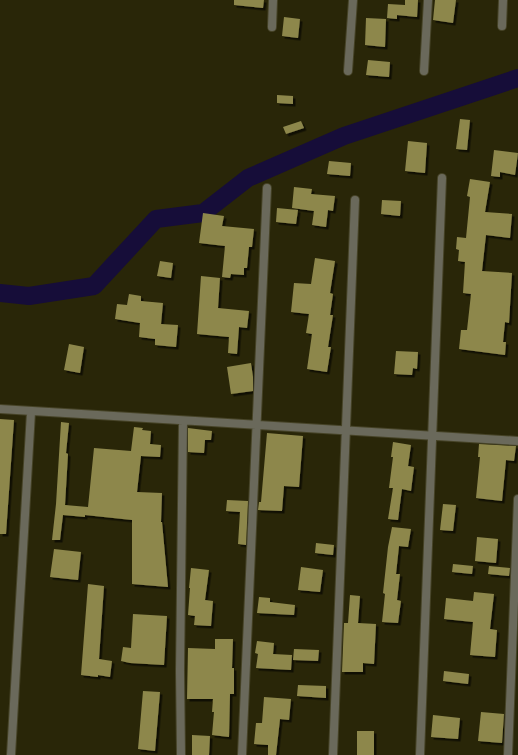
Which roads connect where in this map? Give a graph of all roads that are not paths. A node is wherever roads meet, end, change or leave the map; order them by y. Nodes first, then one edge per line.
1 (273, 0) edge
2 (352, 0) edge
3 (428, 0) edge
4 (503, 0) edge
5 (502, 26) dead end
6 (272, 28) dead end
7 (424, 70) dead end
8 (348, 71) dead end
9 (442, 178) dead end
10 (267, 188) dead end
11 (355, 200) dead end
12 (0, 409) edge
13 (31, 412) junction
14 (183, 421) junction
15 (257, 426) junction
16 (346, 431) junction
17 (433, 436) junction
18 (518, 441) edge
19 (518, 499) edge
20 (10, 755) edge
21 (181, 755) edge
22 (242, 755) edge
23 (333, 755) edge
24 (420, 755) edge
25 (508, 755) edge

1 - 6 street
2 - 8 street
3 - 7 street
4 - 5 street
9 - 17 street
10 - 15 street
11 - 16 street
12 - 13 street
13 - 14 street
13 - 20 street
14 - 15 street
14 - 21 street
15 - 16 street
15 - 22 street
16 - 17 street
16 - 23 street
17 - 18 street
17 - 24 street
19 - 25 street

